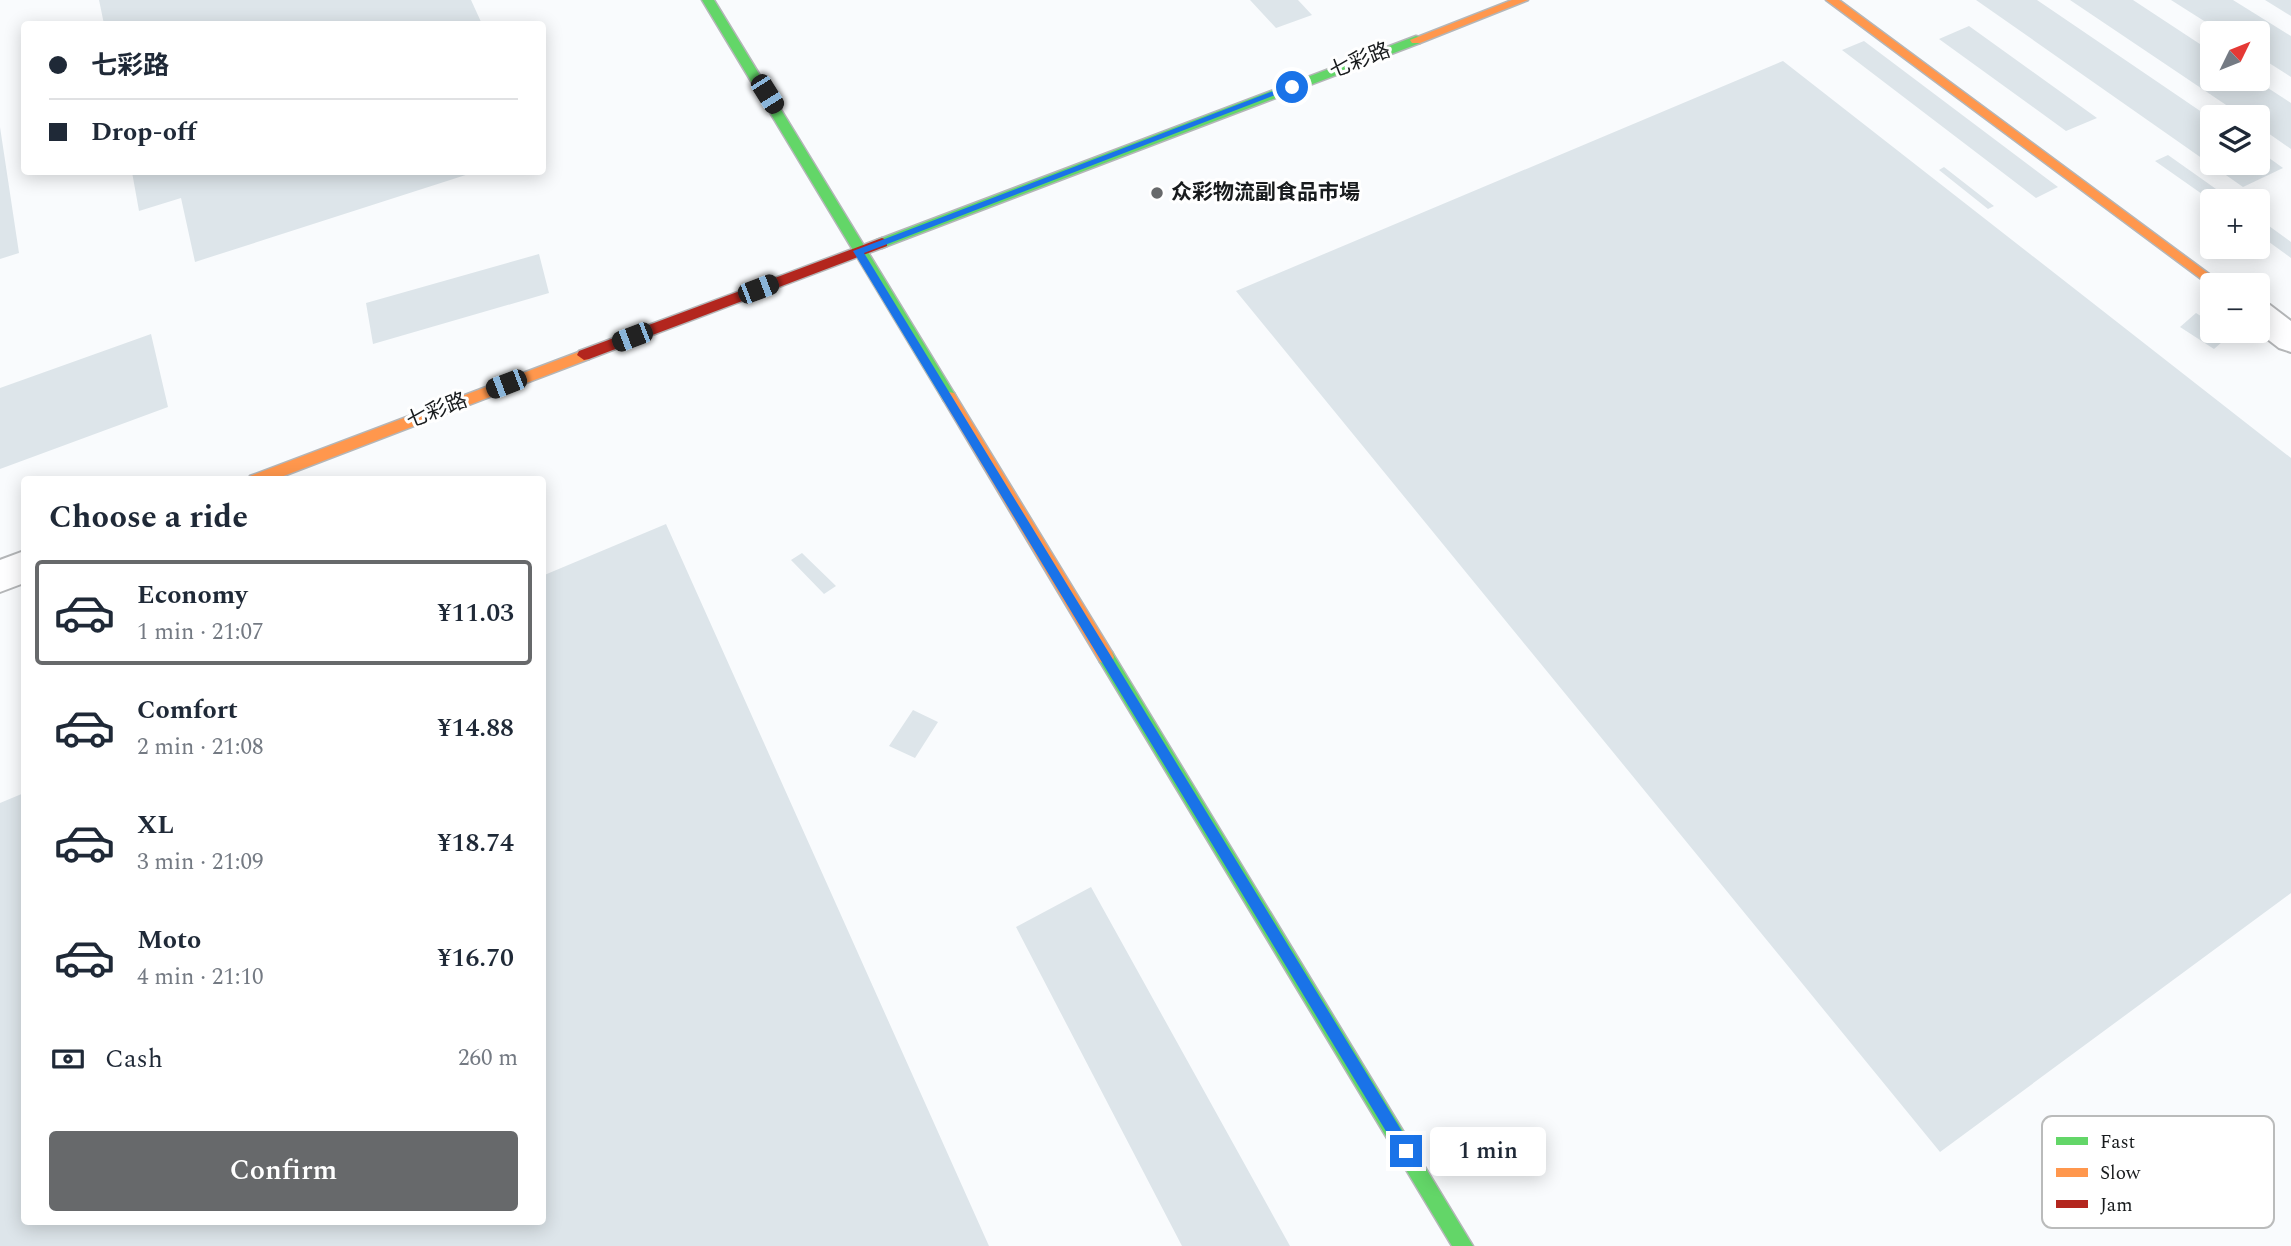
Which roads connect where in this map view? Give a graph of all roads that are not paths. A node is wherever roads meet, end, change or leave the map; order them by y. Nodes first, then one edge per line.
1 (708, 0) edge
2 (1522, 0) edge
3 (1832, 0) edge
4 (858, 251) junction
5 (2202, 273) edge
6 (2270, 323) edge
7 (2291, 339) edge
8 (266, 476) edge
9 (21, 568) edge
10 (0, 576) edge
11 (1463, 1246) edge

1 - 4 street
2 - 4 street, 七彩路
3 - 5 street
4 - 8 street, 七彩路
4 - 11 street
6 - 7 street
9 - 10 street

